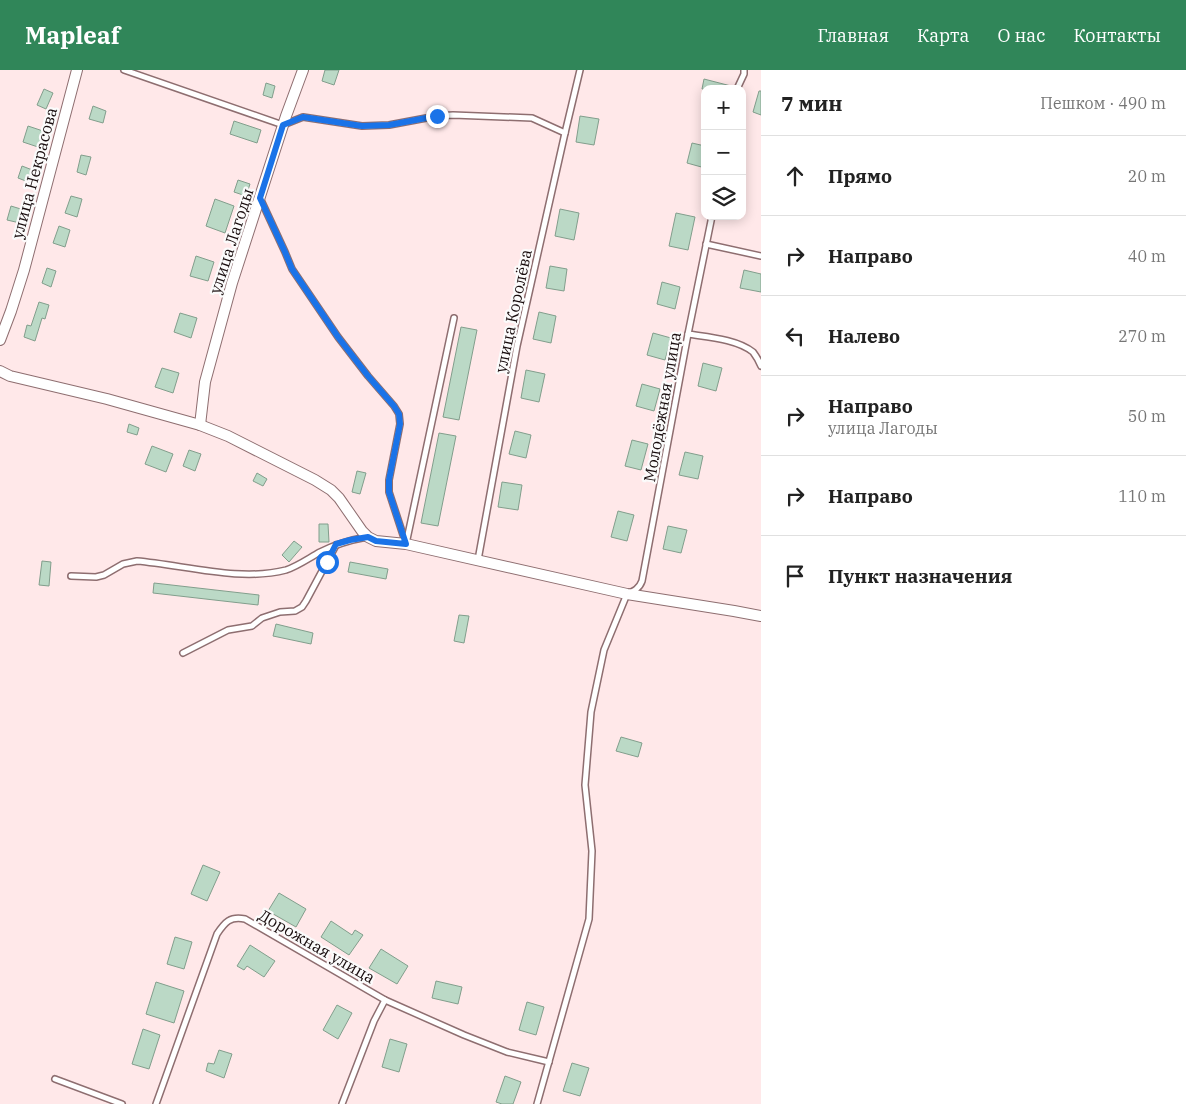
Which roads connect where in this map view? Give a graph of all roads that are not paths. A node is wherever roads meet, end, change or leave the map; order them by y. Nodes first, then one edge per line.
1 (77, 70) edge
2 (124, 70) edge
3 (303, 70) edge
4 (580, 70) edge
5 (744, 70) edge
6 (739, 85) edge
7 (283, 125) junction
8 (565, 133) junction
9 (260, 198) junction
10 (711, 220) edge
11 (706, 244) junction
12 (761, 256) edge
13 (454, 318) dead end
14 (688, 334) junction
15 (0, 340) edge
16 (761, 366) edge
17 (0, 371) edge
18 (200, 425) junction
19 (368, 537) junction
20 (336, 544) junction
21 (406, 544) junction
22 (478, 560) junction
23 (71, 576) dead end
24 (626, 594) junction
25 (761, 616) edge
26 (182, 653) dead end
27 (385, 1000) junction
28 (549, 1062) junction
29 (55, 1079) dead end
30 (122, 1104) edge
31 (156, 1104) edge
32 (342, 1104) edge
33 (537, 1104) edge

1 - 15 street, улица Некрасова
2 - 7 lane
3 - 7 street, улица Лагоды
4 - 8 lane, улица Королёва
5 - 6 lane
7 - 8 lane
7 - 9 street, улица Лагоды
8 - 22 lane, улица Королёва
9 - 18 street, улица Лагоды
9 - 21 lane
10 - 11 lane, Молодёжная улица
11 - 12 lane
11 - 14 lane, Молодёжная улица
13 - 21 lane
14 - 16 lane
14 - 24 lane, Молодёжная улица
17 - 18 street
18 - 19 street
19 - 20 lane
19 - 21 street
20 - 23 lane
20 - 26 lane
21 - 22 street
22 - 24 street
24 - 25 street
24 - 28 lane
27 - 28 lane, Дорожная улица
27 - 31 lane, Дорожная улица
27 - 32 lane
28 - 33 lane
29 - 30 lane

